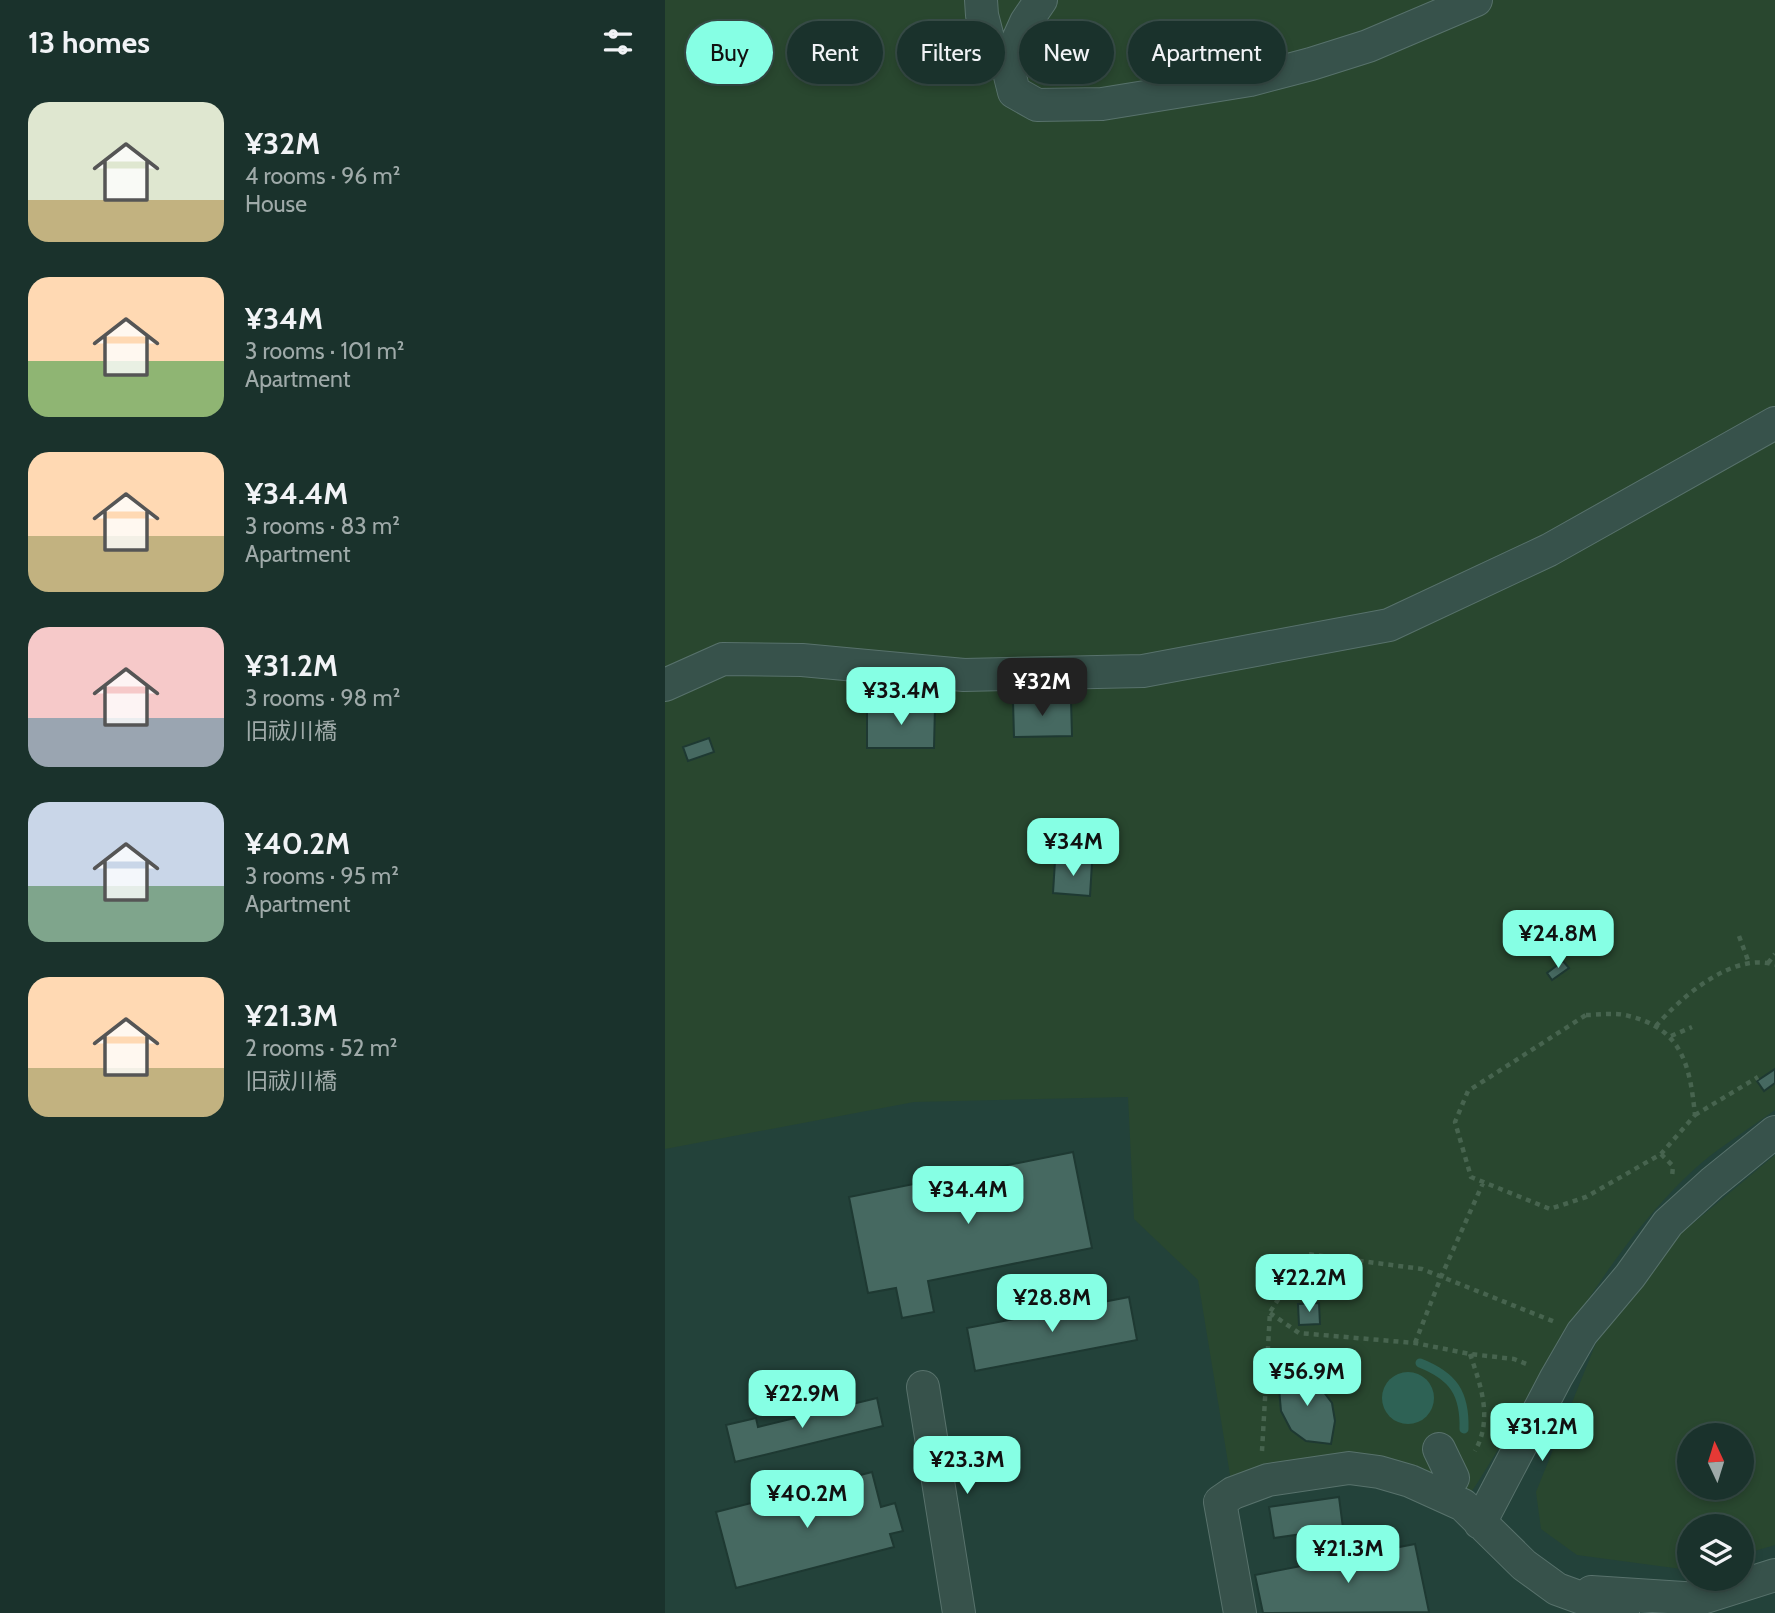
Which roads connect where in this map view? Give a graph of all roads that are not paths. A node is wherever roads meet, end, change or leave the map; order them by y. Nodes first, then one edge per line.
1 (981, 0) edge
2 (1041, 0) edge
3 (1476, 0) edge
4 (1007, 64) junction
5 (1775, 423) edge
6 (665, 685) edge
7 (1775, 1132) edge
8 (923, 1387) dead end
9 (1439, 1449) dead end
10 (1453, 1478) dead end
11 (1481, 1523) junction
12 (1775, 1575) edge
13 (1557, 1589) junction
14 (959, 1613) edge
15 (1240, 1613) edge
16 (1623, 1613) edge

1 - 4 street
2 - 4 street
3 - 4 street
5 - 6 street
7 - 11 street
8 - 14 street
9 - 10 street
11 - 13 street
11 - 15 street
12 - 13 street
13 - 16 street

